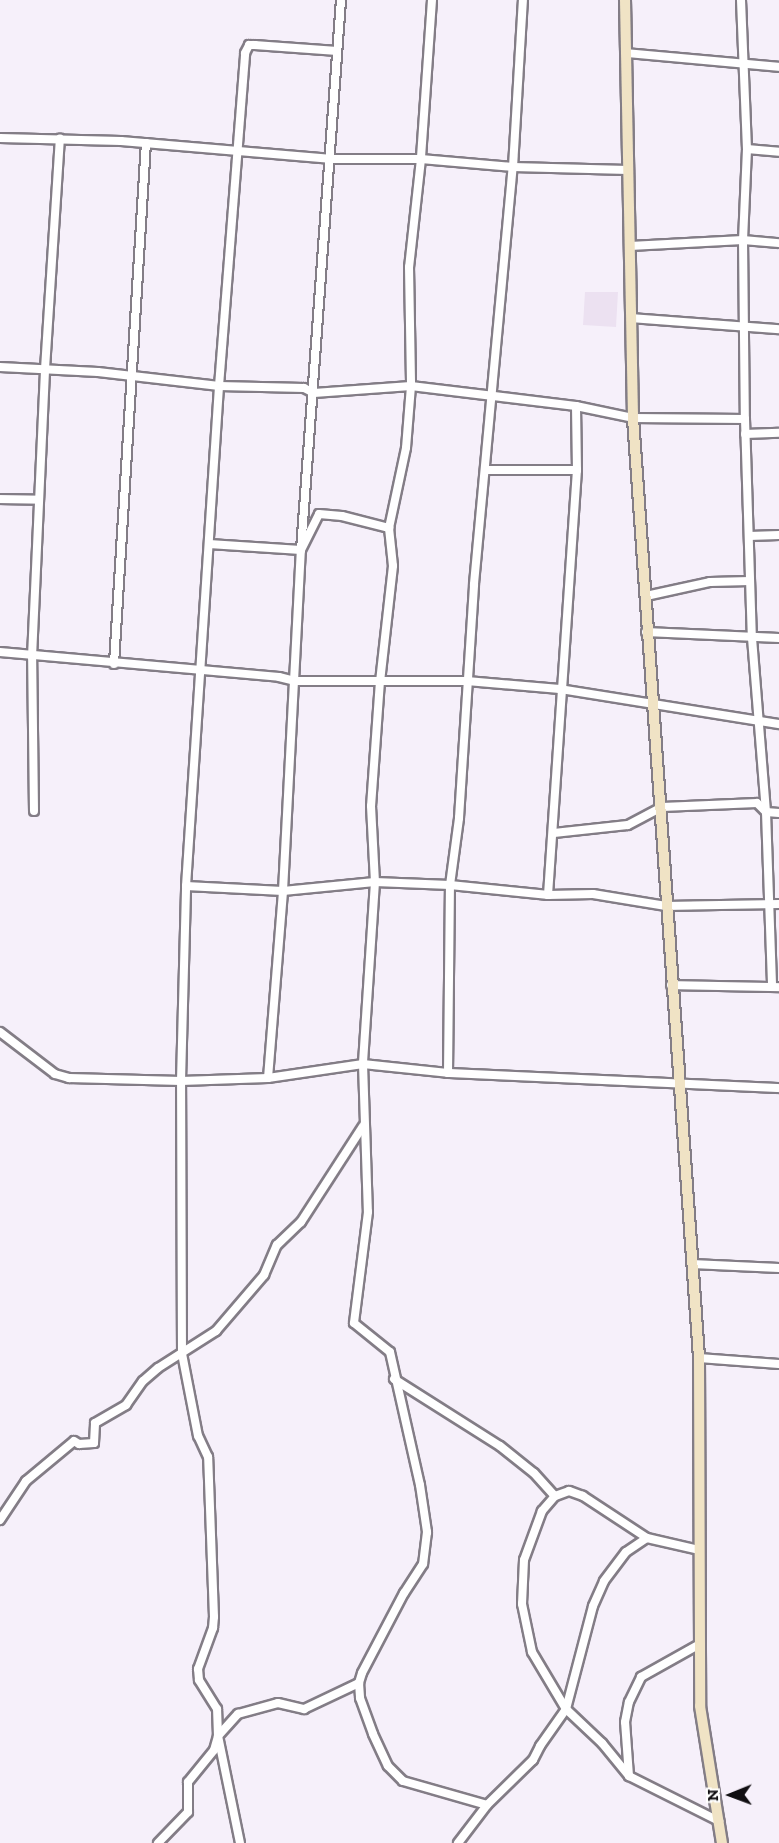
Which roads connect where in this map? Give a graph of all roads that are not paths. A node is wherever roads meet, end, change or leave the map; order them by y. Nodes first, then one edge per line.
1 (341, 0) edge
2 (432, 0) edge
3 (523, 0) edge
4 (625, 0) edge
5 (741, 0) edge
6 (337, 51) junction
7 (626, 53) junction
8 (741, 64) junction
9 (779, 67) edge
10 (0, 138) edge
11 (60, 138) junction
12 (146, 143) junction
13 (747, 149) junction
14 (238, 152) junction
15 (779, 152) edge
16 (329, 159) junction
17 (421, 159) junction
18 (513, 166) junction
19 (628, 170) junction
20 (743, 240) junction
21 (779, 243) edge
22 (630, 246) junction
23 (631, 318) junction
24 (744, 327) junction
25 (779, 329) edge
26 (0, 367) edge
27 (45, 369) junction
28 (131, 377) junction
29 (219, 386) junction
30 (411, 386) junction
31 (314, 393) junction
32 (491, 394) junction
33 (576, 406) junction
34 (633, 418) junction
35 (745, 419) junction
36 (779, 433) edge
37 (745, 434) junction
38 (485, 470) junction
39 (577, 470) junction
40 (0, 500) edge
41 (39, 500) junction
42 (390, 528) junction
43 (779, 535) edge
44 (749, 536) junction
45 (209, 544) junction
46 (301, 550) junction
47 (750, 581) junction
48 (646, 596) junction
49 (646, 632) junction
50 (752, 638) junction
51 (779, 638) edge
52 (0, 652) edge
53 (32, 657) junction
54 (114, 664) junction
55 (201, 670) junction
56 (295, 681) junction
57 (380, 681) junction
58 (467, 681) junction
59 (560, 690) junction
60 (651, 704) junction
61 (760, 723) junction
62 (779, 724) edge
63 (662, 807) junction
64 (34, 811) dead end
65 (766, 812) junction
66 (779, 813) edge
67 (554, 833) junction
68 (375, 882) junction
69 (450, 885) junction
70 (186, 886) junction
71 (283, 891) junction
72 (548, 895) junction
73 (775, 904) edge
74 (666, 906) junction
75 (672, 985) junction
76 (775, 987) edge
77 (0, 1032) edge
78 (363, 1064) junction
79 (448, 1073) junction
80 (268, 1078) junction
81 (181, 1081) junction
82 (679, 1083) junction
83 (779, 1088) edge
84 (363, 1126) junction
85 (692, 1264) junction
86 (779, 1268) edge
87 (182, 1354) junction
88 (699, 1358) junction
89 (779, 1364) edge
90 (394, 1380) junction
91 (555, 1496) junction
92 (0, 1520) edge
93 (647, 1538) junction
94 (699, 1550) junction
95 (700, 1644) junction
96 (359, 1683) junction
97 (566, 1708) junction
98 (218, 1736) junction
99 (629, 1776) junction
100 (487, 1805) junction
101 (719, 1821) junction
102 (158, 1843) edge
103 (240, 1843) edge
104 (458, 1843) edge
105 (722, 1843) edge

1 - 6 street
2 - 17 street
3 - 18 street
4 - 7 street
5 - 8 street
6 - 14 street
6 - 16 street
7 - 8 street
7 - 19 street
8 - 9 street
8 - 13 street
10 - 11 street
11 - 12 street
11 - 27 street
12 - 14 street
12 - 28 street
13 - 15 street
13 - 20 street
14 - 16 street
14 - 29 street
16 - 17 street
16 - 31 street
17 - 18 street
17 - 30 street
18 - 19 street
18 - 32 street
19 - 22 street
20 - 21 street
20 - 22 street
20 - 24 street
22 - 23 street
23 - 24 street
23 - 34 street
24 - 25 street
24 - 35 street
26 - 27 street
27 - 28 street
27 - 41 street
28 - 29 street
28 - 54 street
29 - 31 street
29 - 45 street
30 - 31 street
30 - 32 street
30 - 42 street
31 - 46 street
32 - 33 street
32 - 38 street
33 - 34 street
33 - 39 street
34 - 35 street
34 - 48 street
35 - 37 street
36 - 37 street
37 - 44 street
38 - 39 street
38 - 58 street
39 - 59 street
40 - 41 street
41 - 53 street
42 - 46 street
42 - 57 street
43 - 44 street
44 - 47 street
45 - 46 street
45 - 55 street
46 - 56 street
47 - 48 street
47 - 50 street
48 - 49 street
49 - 50 street
49 - 60 street
50 - 51 street
50 - 61 street
52 - 53 street
53 - 54 street
53 - 64 street
54 - 55 street
55 - 56 street
55 - 70 street
56 - 57 street
56 - 71 street
57 - 58 street
57 - 68 street
58 - 59 street
58 - 69 street
59 - 60 street
59 - 67 street
60 - 61 street
60 - 63 street
61 - 62 street
61 - 65 street
63 - 65 street
63 - 67 street
63 - 74 street
65 - 66 street
65 - 73 street
67 - 72 street
68 - 69 street
68 - 71 street
68 - 78 street
69 - 72 street
69 - 79 street
70 - 71 street
70 - 81 street
71 - 80 street
72 - 74 street
73 - 74 street
73 - 76 street
74 - 75 street
75 - 76 street
75 - 82 street
77 - 81 street
78 - 79 street
78 - 80 street
78 - 84 street
79 - 82 street
80 - 81 street
81 - 87 street
82 - 83 street
82 - 85 street
84 - 87 street
84 - 90 street
85 - 86 street
85 - 88 street
87 - 92 street
87 - 98 street
88 - 89 street
88 - 94 street
90 - 91 street
90 - 96 street
91 - 93 street
91 - 97 street
93 - 94 street
93 - 97 street
94 - 95 street
95 - 99 street
95 - 101 street
96 - 98 street
96 - 100 street
97 - 99 street
97 - 100 street
98 - 102 street
98 - 103 street
99 - 101 street
100 - 104 street
101 - 105 street

